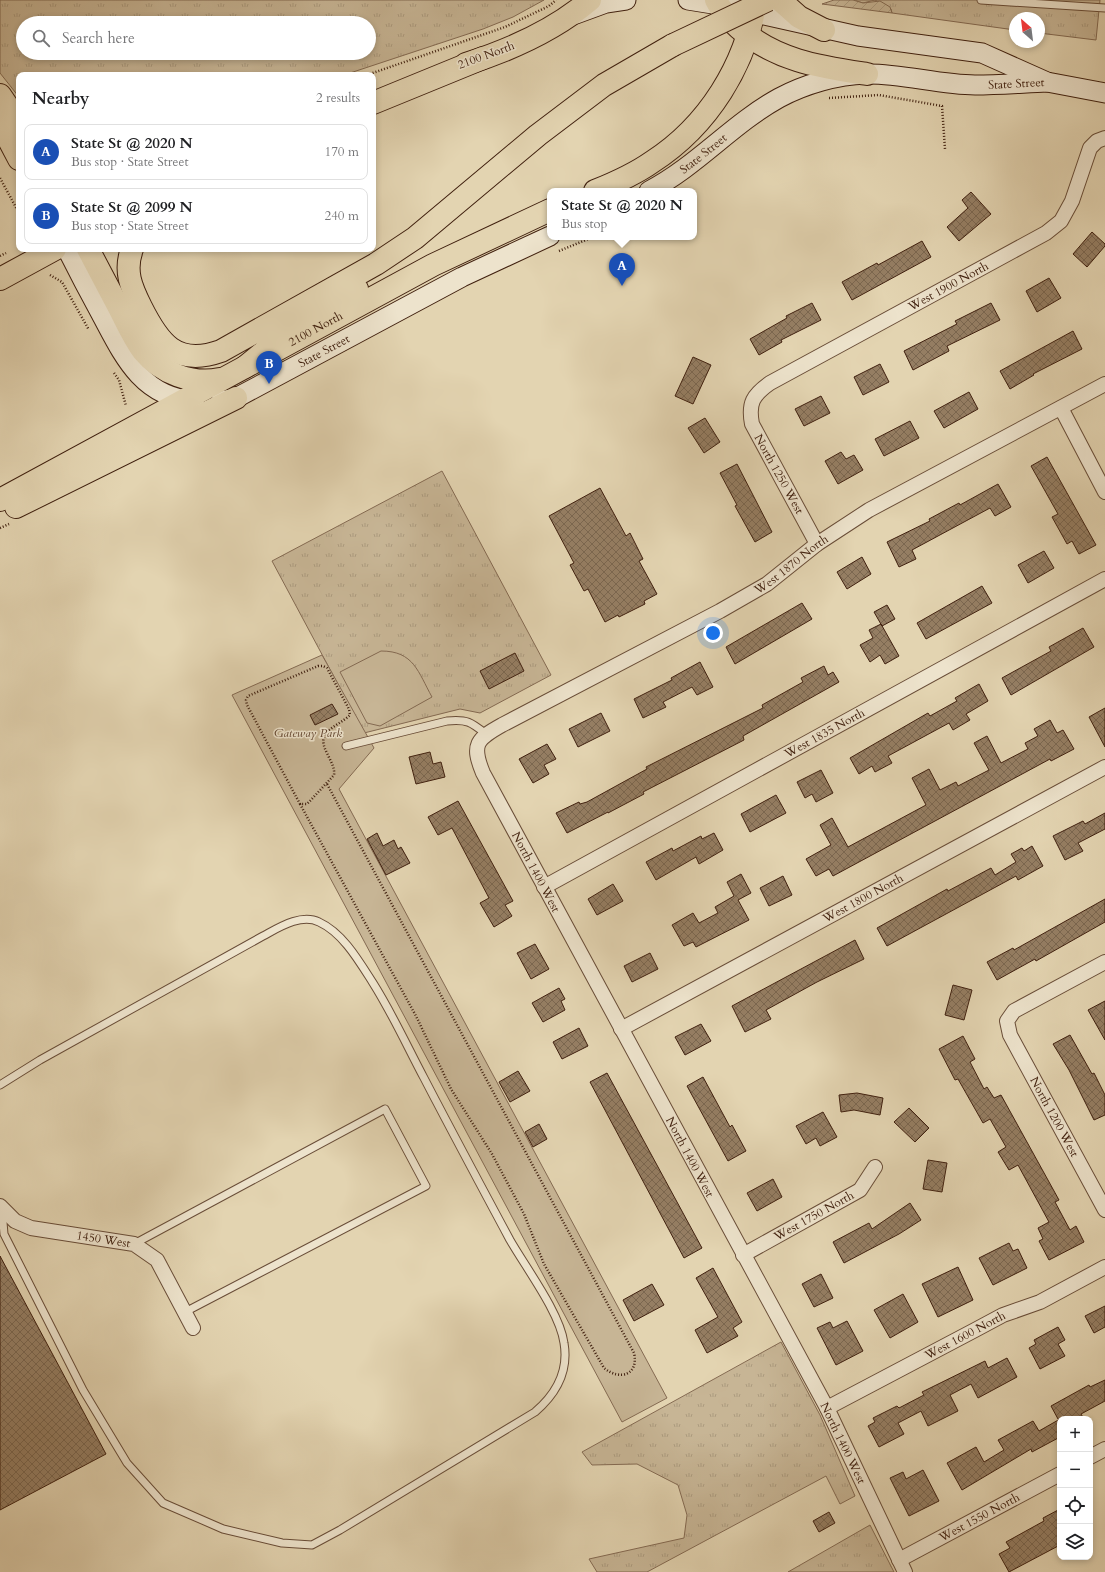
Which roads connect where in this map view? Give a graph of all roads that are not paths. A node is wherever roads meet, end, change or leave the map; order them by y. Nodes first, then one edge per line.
1 (590, 0) edge
2 (626, 0) edge
3 (688, 0) edge
4 (780, 0) edge
5 (981, 0) edge
6 (717, 3) edge
7 (759, 5) edge
8 (1105, 8) edge
9 (573, 15) junction
10 (824, 30) junction
11 (747, 35) junction
12 (484, 58) junction
13 (867, 74) junction
14 (1047, 82) junction
15 (376, 91) edge
16 (1105, 93) edge
17 (0, 95) edge
18 (376, 102) edge
19 (16, 119) edge
20 (0, 123) edge
21 (1105, 138) edge
22 (16, 152) edge
23 (601, 188) edge
24 (654, 188) edge
25 (547, 211) edge
26 (547, 237) edge
27 (415, 238) junction
28 (50, 252) edge
29 (69, 252) edge
30 (90, 252) edge
31 (131, 252) edge
32 (0, 279) edge
33 (245, 367) junction
34 (227, 377) junction
35 (1105, 384) edge
36 (236, 398) junction
37 (186, 400) junction
38 (752, 401) joint
39 (1061, 408) junction
40 (1105, 492) edge
41 (0, 500) edge
42 (0, 515) edge
43 (817, 544) junction
44 (1105, 579) edge
45 (482, 739) junction
46 (346, 746) dead end
47 (1105, 767) edge
48 (544, 887) junction
49 (1105, 962) edge
50 (621, 1028) junction
51 (0, 1085) edge
52 (875, 1167) dead end
53 (1, 1208) edge
54 (1105, 1210) edge
55 (134, 1244) junction
56 (743, 1255) junction
57 (1105, 1266) edge
58 (184, 1312) junction
59 (193, 1328) dead end
60 (827, 1408) junction
61 (1105, 1449) edge
62 (1093, 1455) edge
63 (1057, 1476) edge
64 (902, 1566) edge

1 - 9 highway, 2100 North
2 - 9 main road
3 - 6 main road, State Street
4 - 10 highway
5 - 8 lane
6 - 7 main road, State Street
6 - 11 highway
7 - 10 main road, State Street
7 - 11 highway
7 - 27 highway, bridge
9 - 12 highway, 2100 North
10 - 14 main road, State Street
11 - 13 highway
11 - 23 highway
12 - 15 highway, 2100 North
12 - 18 highway
13 - 14 main road, State Street
13 - 24 main road, State Street
14 - 16 main road
17 - 19 highway
20 - 22 highway
21 - 38 street, West 1900 North
25 - 33 highway, 2100 North
26 - 36 main road, State Street
27 - 31 highway
27 - 33 highway
28 - 32 highway
29 - 37 main road, State Street
30 - 34 highway
33 - 34 highway, 2100 North
34 - 37 highway, 2100 North
35 - 39 street, West 1870 North
36 - 37 main road, State Street
36 - 42 highway
37 - 41 highway, 2100 North
38 - 43 street, North 1250 West
39 - 40 street
39 - 43 street, West 1870 North
43 - 45 street, West 1870 North
44 - 48 street, West 1835 North
45 - 46 lane
45 - 48 street, North 1400 West
47 - 50 street, West 1800 North
48 - 50 street, North 1400 West
49 - 54 street, North 1200 West
50 - 56 street, North 1400 West
51 - 53 lane
52 - 56 street, West 1750 North
53 - 55 street, 1450 West
55 - 58 street, 1450 West
55 - 58 lane
56 - 60 street, North 1400 West
57 - 60 street, West 1600 North
58 - 59 street, 1450 West
60 - 64 street, North 1400 West
61 - 62 street
63 - 64 street, West 1550 North

